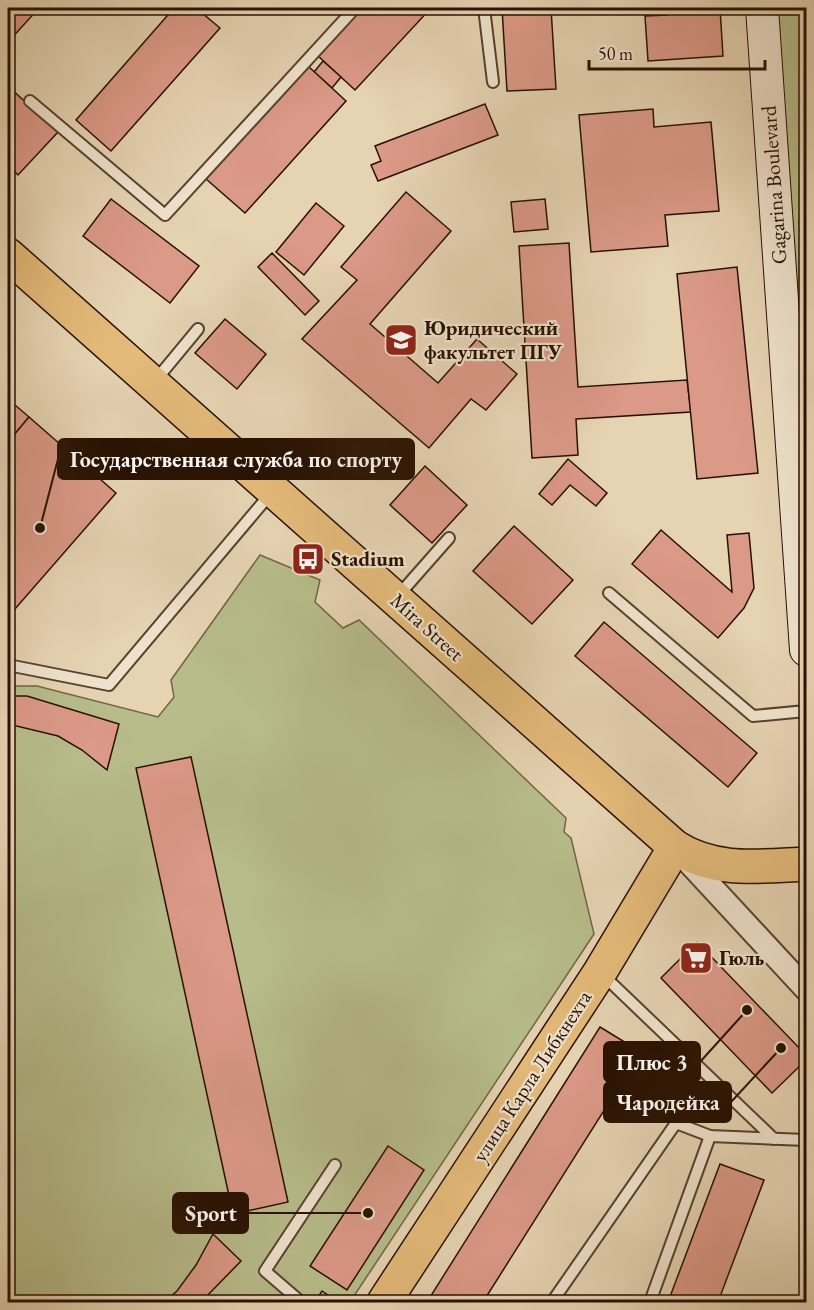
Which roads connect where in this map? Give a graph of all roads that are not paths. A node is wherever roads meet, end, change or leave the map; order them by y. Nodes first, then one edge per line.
1 (355, 8) edge
2 (484, 8) edge
3 (762, 8) edge
4 (493, 82) dead end
5 (30, 101) dead end
6 (8, 255) edge
7 (198, 329) dead end
8 (797, 360) edge
9 (153, 384) junction
10 (800, 479) edge
11 (273, 491) junction
12 (449, 538) dead end
13 (609, 593) dead end
14 (395, 599) junction
15 (807, 650) edge
16 (8, 664) edge
17 (807, 711) edge
18 (675, 848) junction
19 (807, 864) edge
20 (600, 972) junction
21 (807, 989) edge
22 (710, 1136) junction
23 (774, 1139) junction
24 (807, 1140) edge
25 (335, 1165) dead end
26 (301, 1302) edge
27 (384, 1302) edge
28 (552, 1302) edge
29 (650, 1302) edge

1 - 5 lane
2 - 4 lane
3 - 8 street, Gagarina Boulevard
6 - 9 main road, Mira Street
7 - 9 lane
8 - 10 street, Gagarina Boulevard
9 - 11 main road, Mira Street
10 - 15 street, Gagarina Boulevard
11 - 14 main road, Mira Street
11 - 16 lane
12 - 14 lane
13 - 17 lane
14 - 18 main road, Mira Street
18 - 19 main road
18 - 20 main road, улица Карла Либкнехта
18 - 21 street, Mira Street
20 - 23 lane
20 - 27 main road, улица Карла Либкнехта
22 - 23 lane
22 - 28 lane
22 - 29 lane
23 - 24 lane
25 - 26 lane

